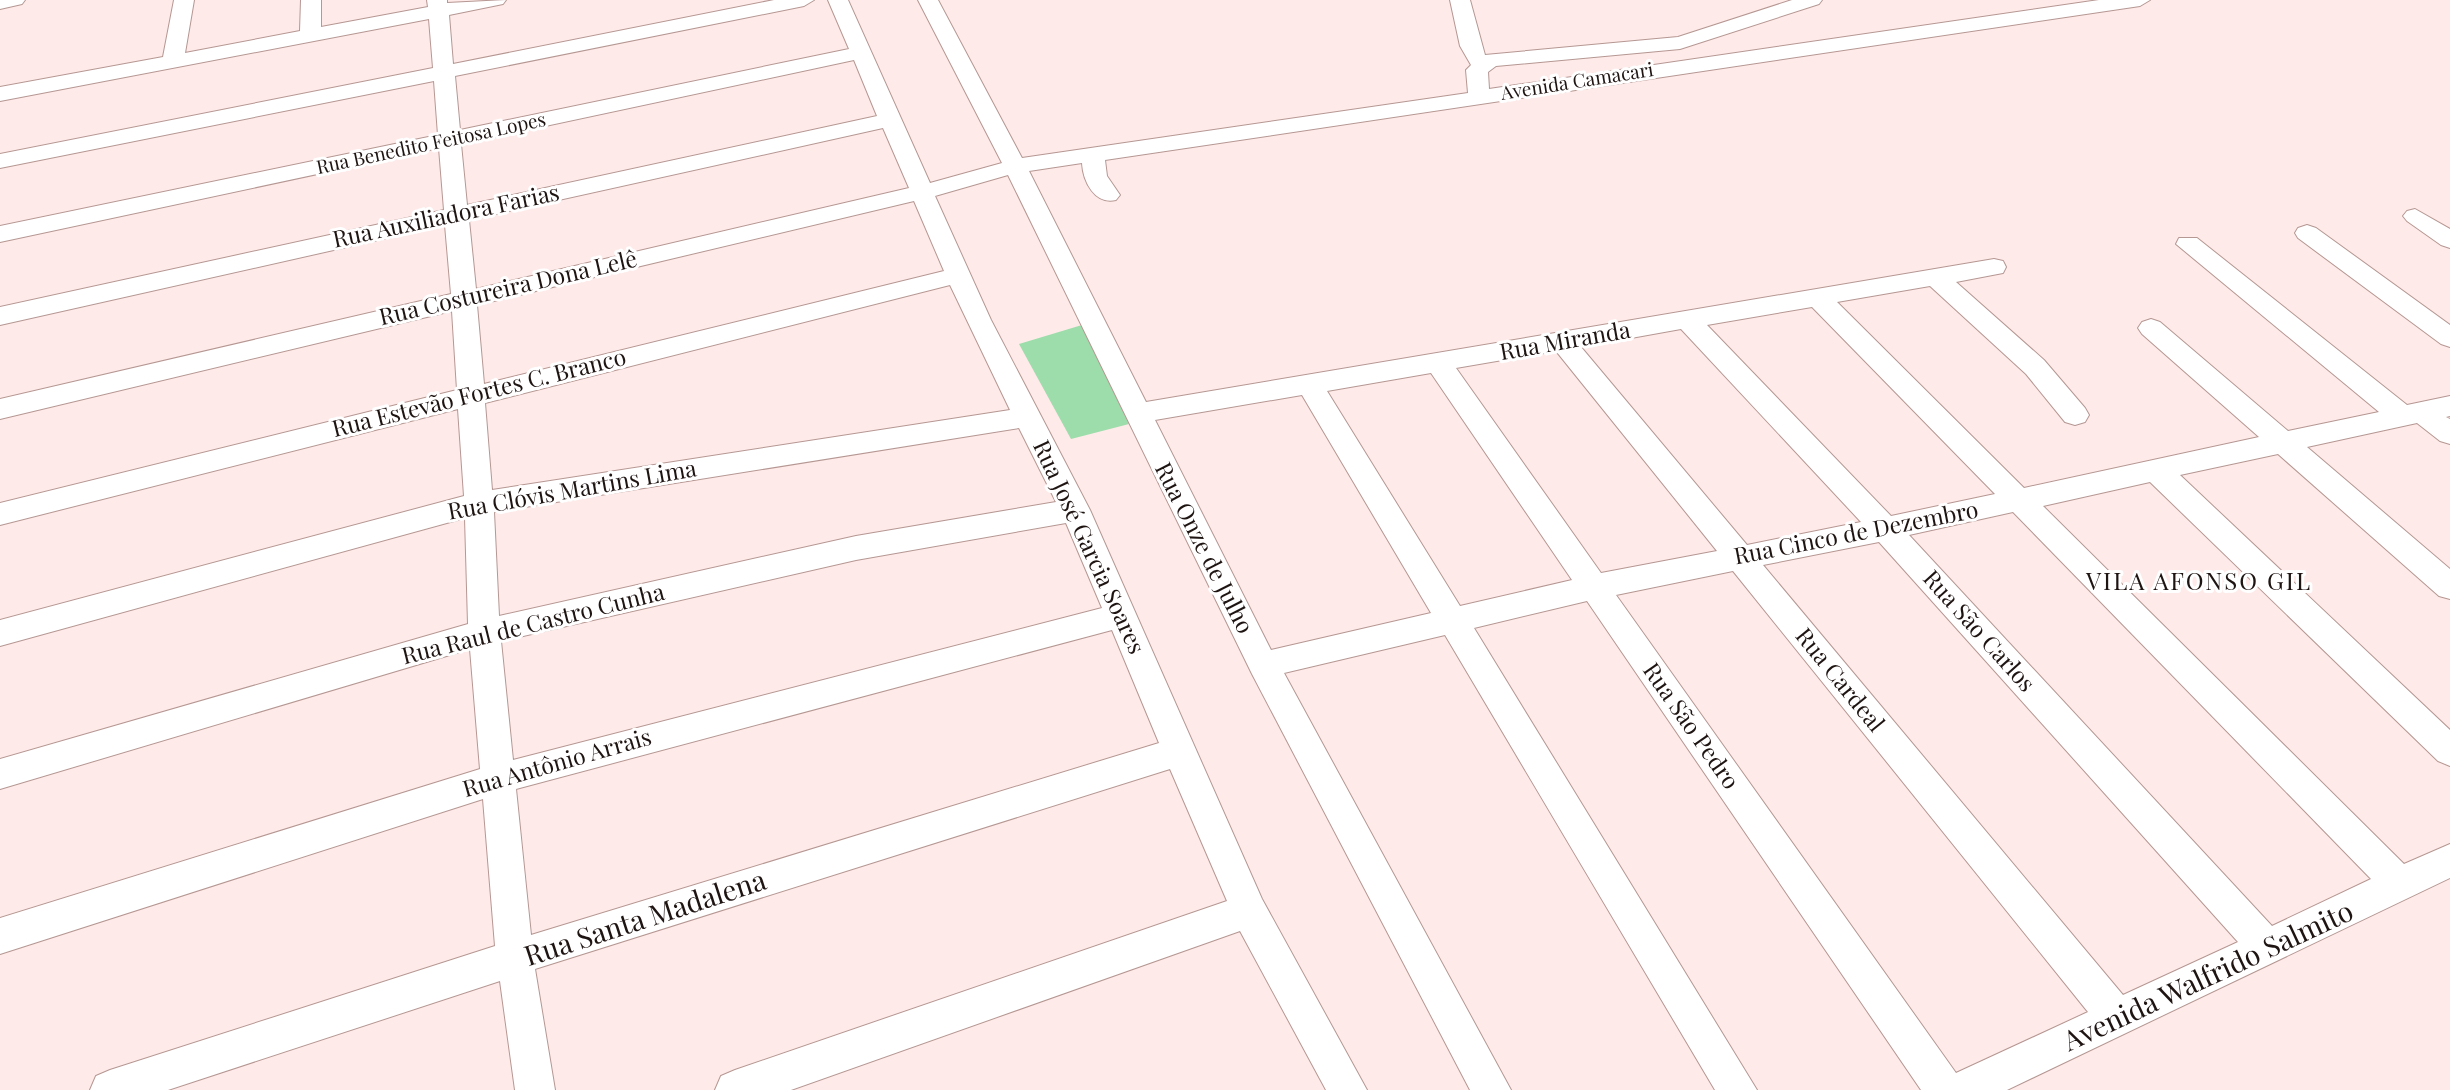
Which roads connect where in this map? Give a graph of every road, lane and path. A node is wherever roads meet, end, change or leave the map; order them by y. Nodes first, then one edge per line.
1 (15, 0) edge
2 (184, 0) edge
3 (311, 0) edge
4 (496, 0) edge
5 (804, 0) edge
6 (838, 0) edge
7 (928, 0) edge
8 (1460, 0) edge
9 (1812, 0) edge
10 (2140, 0) edge
11 (0, 3) edge
12 (438, 6) edge
13 (310, 36) junction
14 (863, 52) junction
15 (173, 61) junction
16 (1482, 64) junction
17 (444, 73) junction
18 (0, 94) edge
19 (1479, 96) junction
20 (891, 119) junction
21 (448, 140) junction
22 (1094, 153) junction
23 (0, 161) edge
24 (1015, 166) junction
25 (922, 192) junction
26 (1108, 195) dead end
27 (455, 214) junction
28 (2415, 216) dead end
29 (2307, 233) dead end
30 (0, 234) edge
31 (2450, 240) edge
32 (2188, 244) dead end
33 (1994, 267) dead end
34 (958, 275) junction
35 (1935, 277) junction
36 (464, 298) junction
37 (1818, 298) junction
38 (0, 316) edge
39 (1687, 320) junction
40 (2151, 328) dead end
41 (2450, 338) edge
42 (1562, 341) junction
43 (1438, 363) junction
44 (1310, 384) junction
45 (471, 395) junction
46 (0, 409) edge
47 (2424, 411) edge
48 (1136, 414) junction
49 (2075, 415) dead end
50 (1029, 417) junction
51 (2450, 434) edge
52 (2281, 440) junction
53 (2154, 468) junction
54 (2018, 500) junction
55 (479, 503) junction
56 (1075, 510) junction
57 (0, 514) edge
58 (1885, 528) junction
59 (1739, 557) junction
60 (1594, 587) junction
61 (2450, 587) edge
62 (1122, 615) junction
63 (1452, 619) junction
64 (484, 632) junction
65 (0, 633) edge
66 (1263, 665) junction
67 (1181, 751) junction
68 (2450, 751) edge
69 (0, 774) edge
70 (500, 778) junction
71 (2450, 860) edge
72 (2401, 885) junction
73 (1249, 911) junction
74 (0, 936) edge
75 (2266, 947) junction
76 (515, 959) junction
77 (2118, 1019) junction
78 (110, 1090) edge
79 (536, 1090) edge
80 (735, 1090) edge
81 (1345, 1090) edge
82 (1491, 1090) edge
83 (1737, 1090) edge
84 (1944, 1090) edge
85 (1964, 1090) edge

1 - 11 street
2 - 15 street
3 - 13 street
4 - 12 street
5 - 17 street
6 - 14 street, Rua José Garcia Soares
7 - 24 street, Rua Onze de Julho
8 - 16 street
9 - 16 street
10 - 19 street, Avenida Camacari
12 - 13 street
12 - 17 street
13 - 15 street
14 - 20 street, Rua José Garcia Soares
14 - 21 street, Rua Benedito Feitosa Lopes
15 - 18 street
16 - 19 street
17 - 21 street
17 - 23 street
19 - 22 street, Avenida Camacari
20 - 25 street, Rua José Garcia Soares
20 - 27 street, Rua Auxiliadora Farias
21 - 27 street
21 - 30 street, Rua Benedito Feitosa Lopes
22 - 24 street, Avenida Camacari
22 - 26 street
24 - 25 street, Rua Costureira Dona Lelê
24 - 48 street, Rua Onze de Julho
25 - 34 street, Rua José Garcia Soares
25 - 36 street, Rua Costureira Dona Lelê
27 - 36 street
27 - 38 street, Rua Auxiliadora Farias
28 - 31 street
29 - 41 street
32 - 47 street
33 - 35 street, Rua Miranda
34 - 45 street, Rua Estevão Fortes C. Branco
34 - 50 street, Rua José Garcia Soares
35 - 37 street, Rua Miranda
35 - 49 street
36 - 45 street
36 - 46 street, Rua Costureira Dona Lelê
37 - 39 street, Rua Miranda
37 - 54 street
39 - 42 street, Rua Miranda
39 - 58 street, Rua São Carlos
40 - 52 street
42 - 43 street, Rua Miranda
42 - 59 street, Rua Cardeal
43 - 44 street, Rua Miranda
43 - 60 street, Rua São Pedro
44 - 48 street, Rua Miranda
44 - 63 street
45 - 55 street
45 - 57 street, Rua Estevão Fortes C. Branco
47 - 51 street
47 - 52 street, Rua Cinco de Dezembro
48 - 66 street, Rua Onze de Julho
50 - 55 street, Rua Clóvis Martins Lima
50 - 56 street, Rua José Garcia Soares
52 - 53 street, Rua Cinco de Dezembro
52 - 61 street
53 - 54 street, Rua Cinco de Dezembro
53 - 68 street
54 - 58 street, Rua Cinco de Dezembro
54 - 72 street
55 - 64 street
55 - 65 street, Rua Clóvis Martins Lima
56 - 62 street, Rua José Garcia Soares
56 - 64 street, Rua Raul de Castro Cunha
58 - 59 street, Rua Cinco de Dezembro
58 - 75 street, Rua São Carlos
59 - 60 street, Rua Cinco de Dezembro
59 - 77 street, Rua Cardeal
60 - 63 street, Rua Cinco de Dezembro
60 - 84 street, Rua São Pedro
62 - 67 street, Rua José Garcia Soares
62 - 70 street, Rua Antônio Arrais
63 - 66 street, Rua Cinco de Dezembro
63 - 83 street
64 - 69 street, Rua Raul de Castro Cunha
64 - 70 street
66 - 82 street, Rua Onze de Julho
67 - 73 street, Rua José Garcia Soares
67 - 76 street, Rua Santa Madalena
70 - 74 street, Rua Antônio Arrais
70 - 76 street
71 - 72 street, Avenida Walfrido Salmito
72 - 75 street, Avenida Walfrido Salmito
73 - 80 street
73 - 81 street, Rua José Garcia Soares
75 - 77 street, Avenida Walfrido Salmito
76 - 78 street, Rua Santa Madalena
76 - 79 street
77 - 85 street, Avenida Walfrido Salmito

